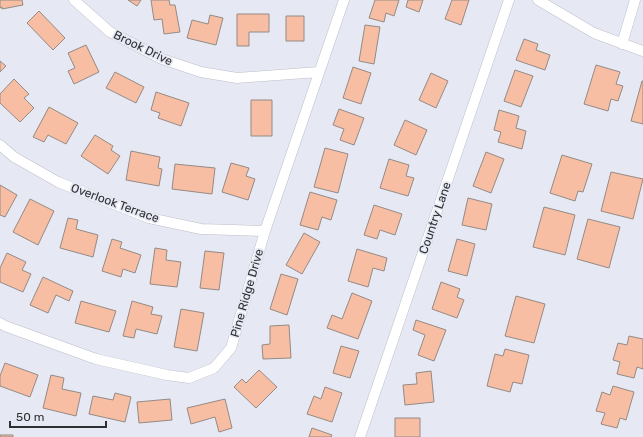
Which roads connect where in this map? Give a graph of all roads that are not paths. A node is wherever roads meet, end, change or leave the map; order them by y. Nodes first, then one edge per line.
1 (74, 0) edge
2 (344, 0) edge
3 (509, 0) edge
4 (538, 0) edge
5 (635, 0) edge
6 (622, 44) junction
7 (643, 51) edge
8 (319, 72) junction
9 (0, 145) edge
10 (265, 231) junction
11 (0, 323) edge
12 (360, 437) edge

1 - 8 street, Brook Drive
2 - 8 street, Pine Ridge Drive
3 - 12 street, Country Lane
4 - 6 street
5 - 6 street
6 - 7 street
8 - 10 street, Pine Ridge Drive
9 - 10 street, Overlook Terrace
10 - 11 street, Pine Ridge Drive

